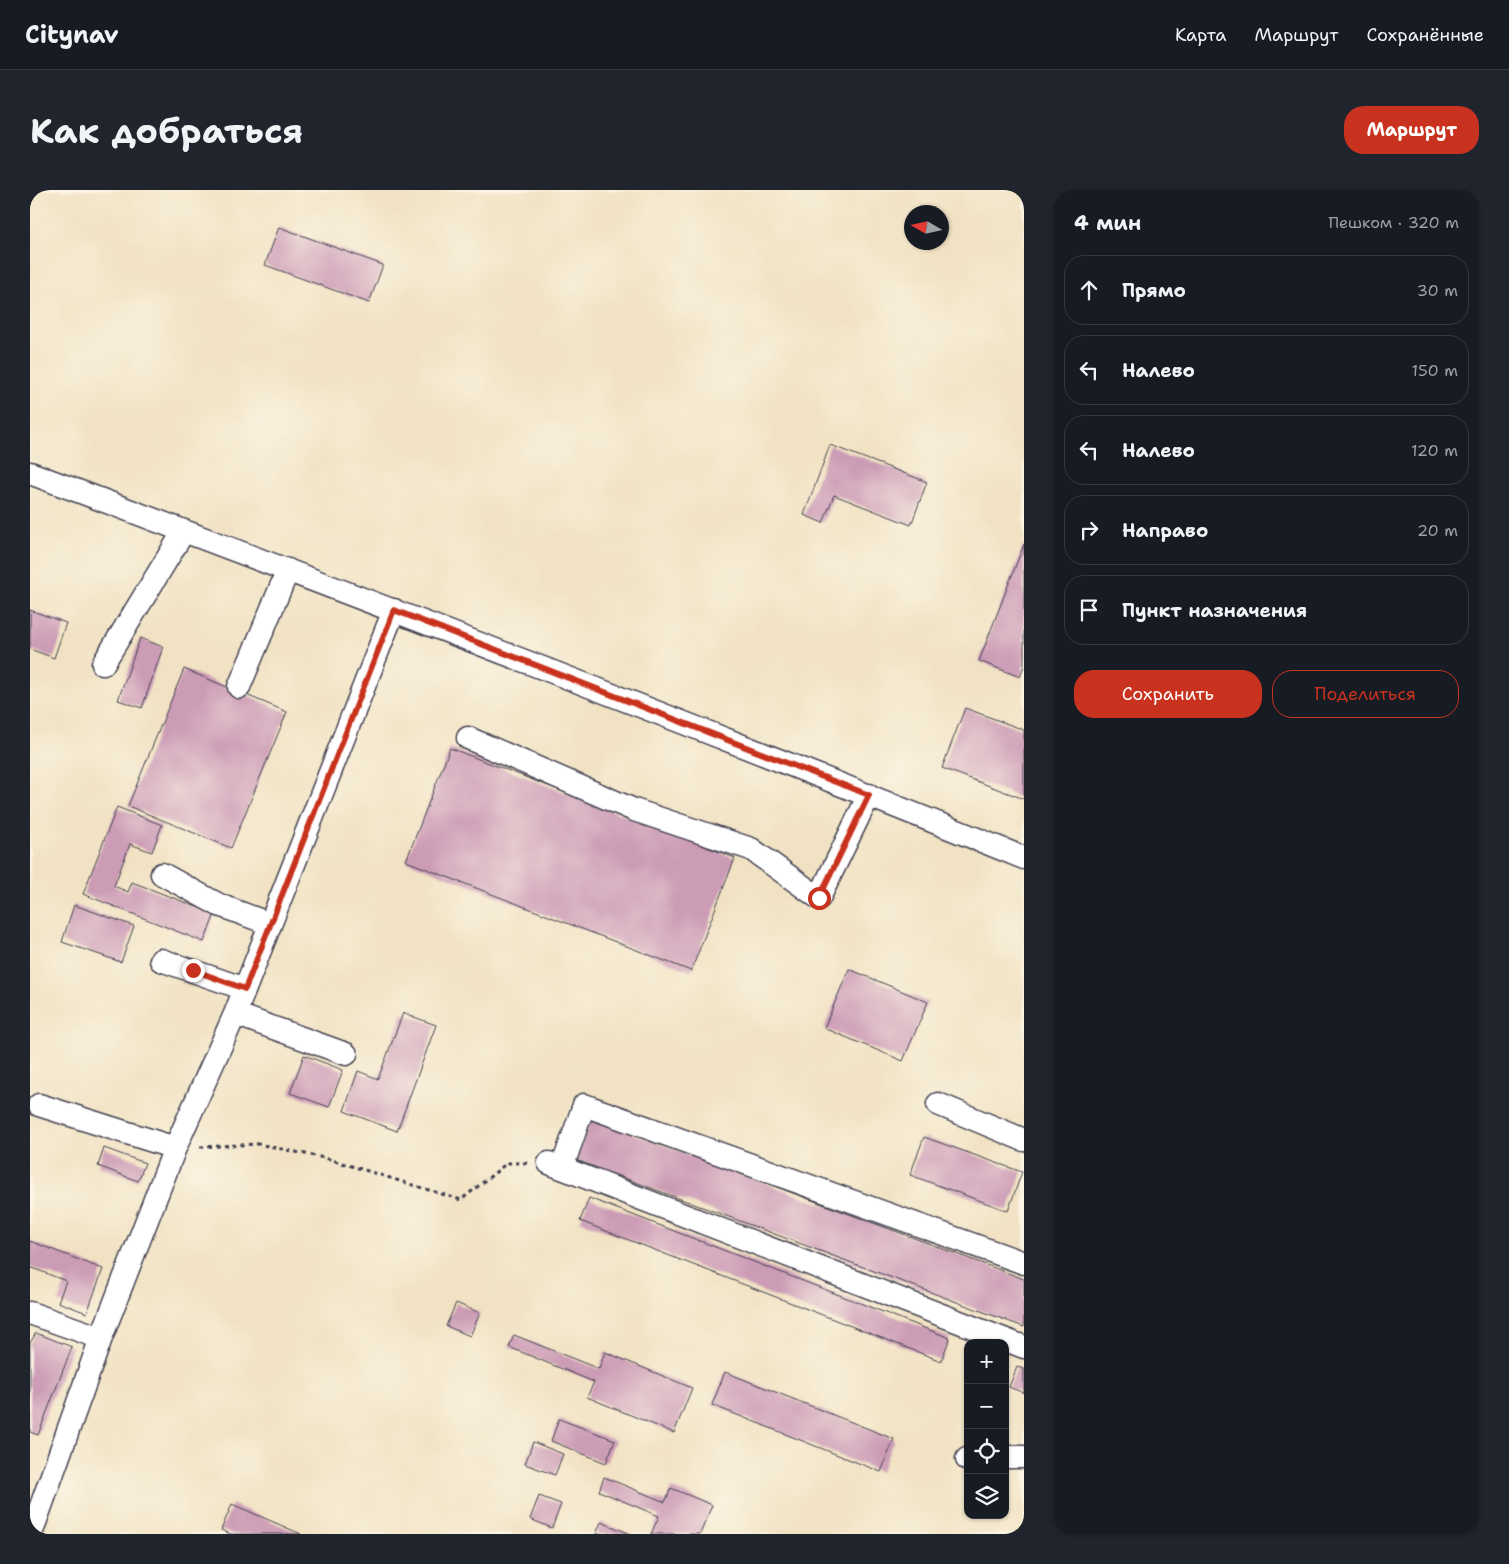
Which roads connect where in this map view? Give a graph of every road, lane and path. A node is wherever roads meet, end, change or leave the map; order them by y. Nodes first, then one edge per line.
1 (30, 473) edge
2 (184, 531) junction
3 (288, 570) junction
4 (394, 610) junction
5 (103, 664) dead end
6 (239, 687) dead end
7 (468, 738) dead end
8 (869, 795) junction
9 (1024, 858) edge
10 (162, 874) dead end
11 (270, 924) junction
12 (161, 960) dead end
13 (245, 989) junction
14 (235, 1014) junction
15 (346, 1054) dead end
16 (938, 1104) dead end
17 (38, 1105) dead end
18 (1024, 1140) edge
19 (175, 1148) junction
20 (556, 1166) junction
21 (1024, 1263) edge
22 (30, 1314) edge
23 (101, 1338) junction
24 (1024, 1347) edge
25 (1009, 1457) edge
26 (1024, 1457) edge
27 (31, 1534) edge

1 - 2 street
2 - 3 street
2 - 5 street
3 - 4 street
3 - 6 street
4 - 8 street
4 - 11 street
7 - 8 street
8 - 9 street
10 - 11 street
11 - 13 street
12 - 13 street
13 - 14 street
14 - 15 street
14 - 19 street
16 - 18 street
17 - 19 street
19 - 20 path
19 - 23 street
20 - 21 street
20 - 24 street
22 - 23 street
23 - 27 street
25 - 26 street

